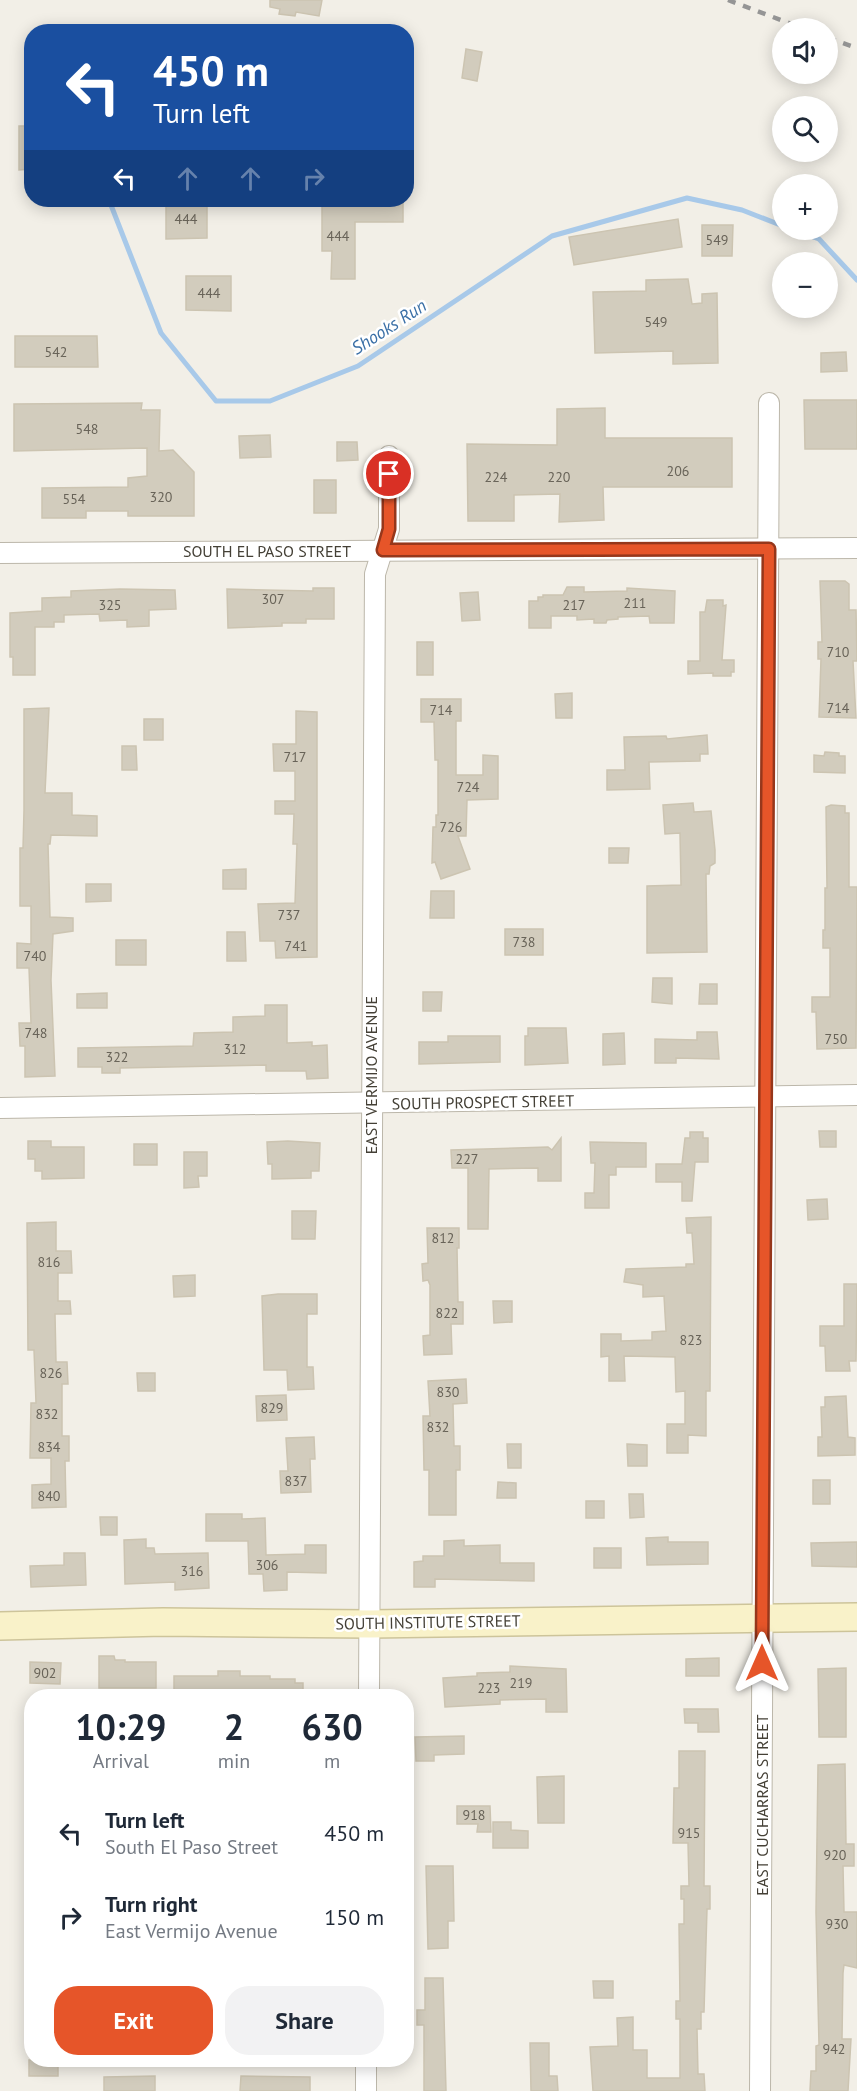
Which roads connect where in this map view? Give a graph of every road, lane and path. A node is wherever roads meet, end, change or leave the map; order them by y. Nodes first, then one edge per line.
1 (770, 404) dead end
2 (389, 456) dead end
3 (857, 548) edge
4 (769, 549) junction
5 (383, 550) junction
6 (0, 553) edge
7 (857, 1095) edge
8 (765, 1097) junction
9 (370, 1104) junction
10 (0, 1108) edge
11 (857, 1617) edge
12 (763, 1618) junction
13 (370, 1624) junction
14 (0, 1626) edge
15 (369, 1689) edge
16 (366, 2067) edge
17 (366, 2091) edge
18 (760, 2091) edge

1 - 4 street, EAST CUCHARRAS STREET
2 - 5 street, EAST VERMIJO AVENUE
3 - 4 street, SOUTH EL PASO STREET
4 - 5 street, SOUTH EL PASO STREET
4 - 8 street, EAST CUCHARRAS STREET
5 - 6 street, SOUTH EL PASO STREET
5 - 9 street, EAST VERMIJO AVENUE
7 - 8 street, SOUTH PROSPECT STREET
8 - 9 street, SOUTH PROSPECT STREET
8 - 12 street, EAST CUCHARRAS STREET
9 - 10 street, SOUTH PROSPECT STREET
9 - 13 street, EAST VERMIJO AVENUE
11 - 12 street, SOUTH INSTITUTE STREET
12 - 13 street, SOUTH INSTITUTE STREET
12 - 18 street, EAST CUCHARRAS STREET
13 - 14 street, SOUTH INSTITUTE STREET
13 - 15 street, EAST VERMIJO AVENUE
16 - 17 street

